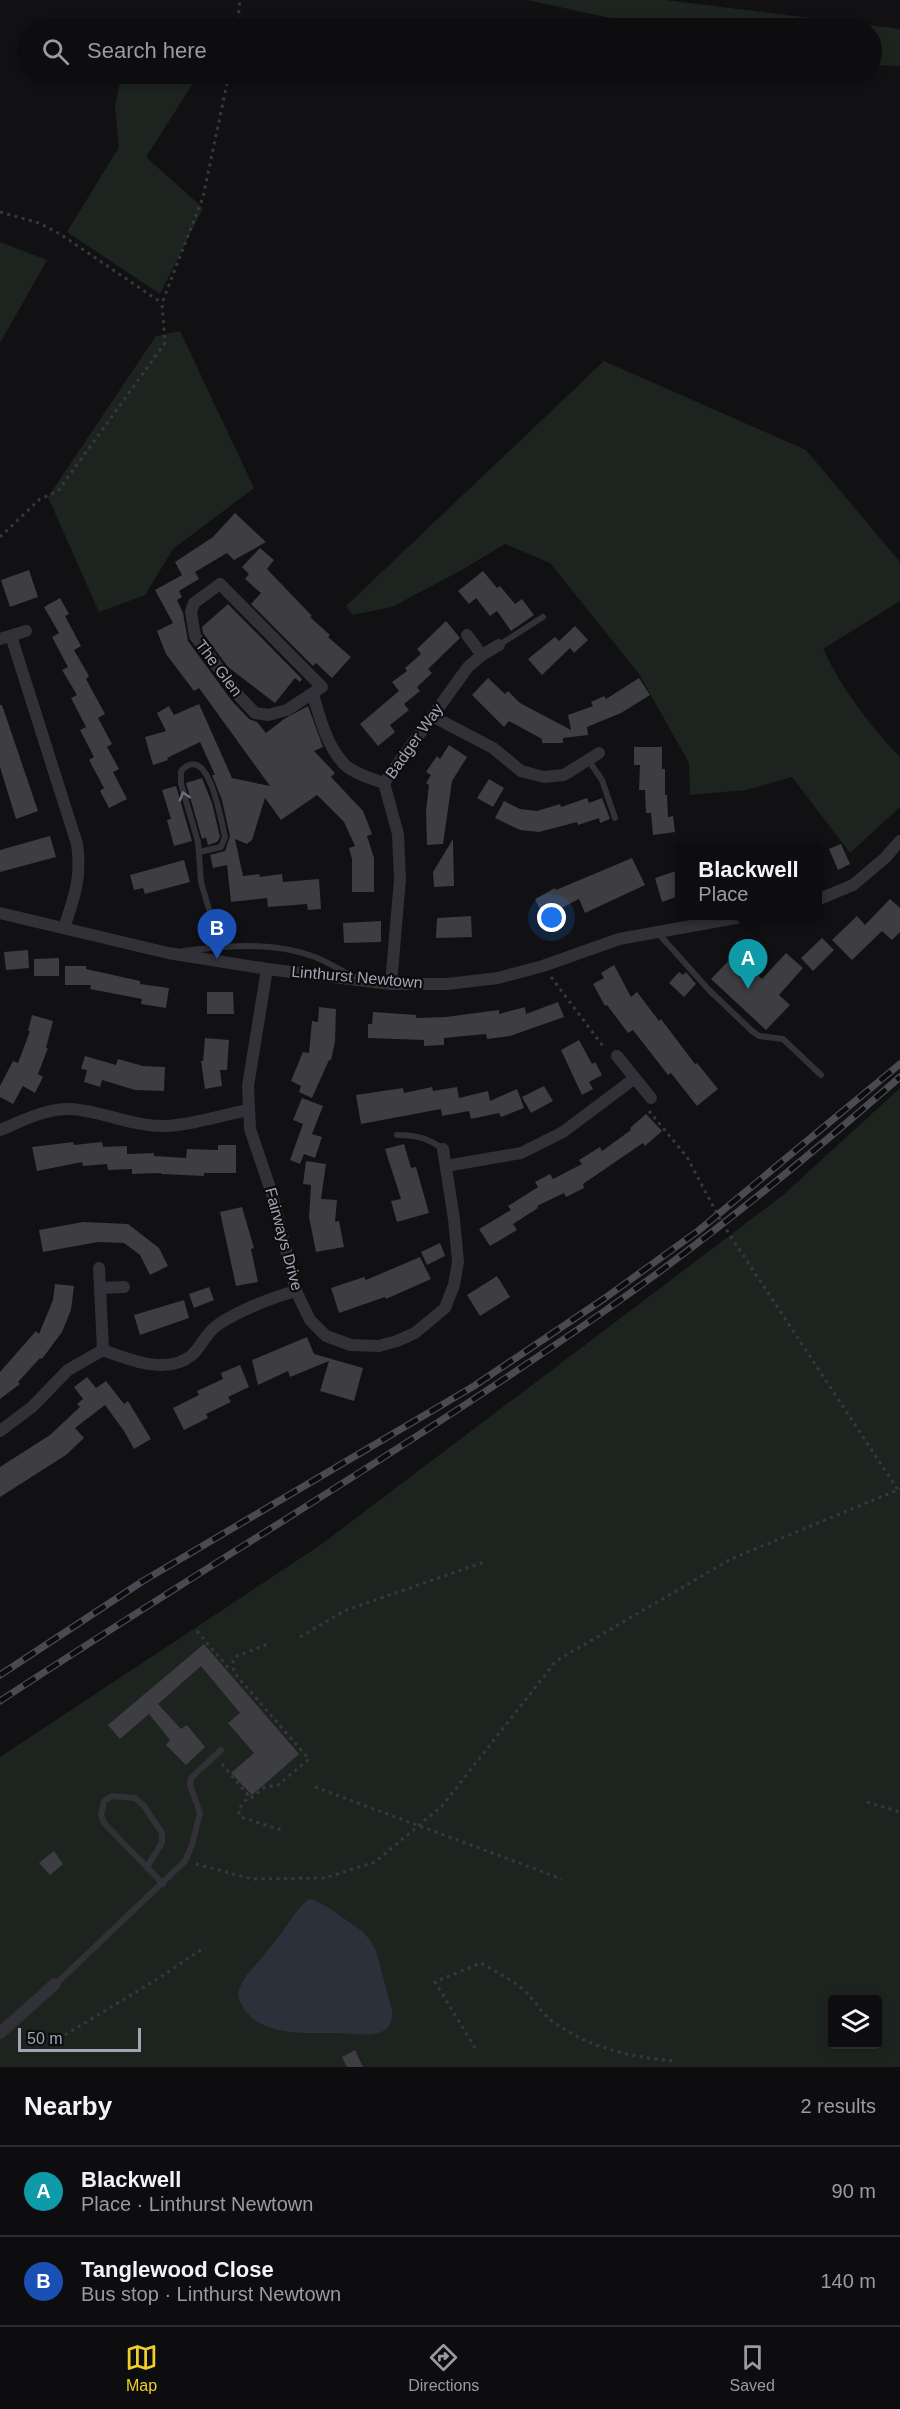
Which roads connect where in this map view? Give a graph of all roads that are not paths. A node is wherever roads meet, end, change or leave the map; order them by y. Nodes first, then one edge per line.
1 (543, 617) dead end
2 (26, 631) dead end
3 (467, 635) dead end
4 (5, 638) edge
5 (499, 645) joint
6 (482, 655) junction
7 (313, 695) junction
8 (432, 716) junction
9 (594, 757) joint
10 (384, 783) junction
11 (615, 818) dead end
12 (900, 840) edge
13 (200, 852) junction
14 (822, 898) edge
15 (0, 913) edge
16 (721, 920) edge
17 (64, 928) junction
18 (657, 932) junction
19 (220, 947) junction
20 (168, 953) junction
21 (267, 969) junction
22 (358, 980) junction
23 (391, 984) junction
24 (617, 1056) road end
25 (821, 1075) dead end
26 (634, 1078) junction
27 (651, 1098) road end
28 (248, 1110) junction
29 (0, 1130) edge
30 (397, 1135) dead end
31 (443, 1149) joint
32 (446, 1166) junction
33 (99, 1268) dead end
34 (124, 1287) dead end
35 (100, 1288) junction
36 (296, 1291) junction
37 (103, 1350) junction
38 (0, 1431) edge
39 (221, 1750) dead end
40 (147, 1867) junction
41 (163, 1884) junction
42 (55, 1984) joint
43 (0, 2033) edge

1 - 5 lane
2 - 4 street
3 - 6 street
4 - 17 street
5 - 6 street, Badger Way
6 - 8 street, Badger Way
7 - 7 street, The Glen
7 - 10 street, The Glen
8 - 9 street
8 - 10 street, Badger Way
9 - 11 lane
10 - 23 street, Badger Way
12 - 14 street
13 -> 13 lane
13 - 19 lane
15 - 17 street, Linthurst Newtown
16 - 18 street, Linthurst Newtown
17 - 20 street, Linthurst Newtown
18 - 23 street, Linthurst Newtown
18 - 25 lane
19 - 20 lane
19 - 22 lane
20 - 21 street, Linthurst Newtown
21 - 22 street, Linthurst Newtown
21 - 28 street, Fairways Drive
22 - 23 street, Linthurst Newtown
24 - 26 street
26 - 27 street
26 - 32 street
28 - 29 street
28 - 36 street, Fairways Drive
30 - 31 lane
31 - 32 street, Fairways Drive
32 - 36 street, Fairways Drive
33 - 35 street
34 - 35 street
35 - 37 street
36 - 37 street
37 - 38 street
39 - 41 lane
40 - 40 lane
40 - 41 lane
41 - 42 lane
42 - 43 street

